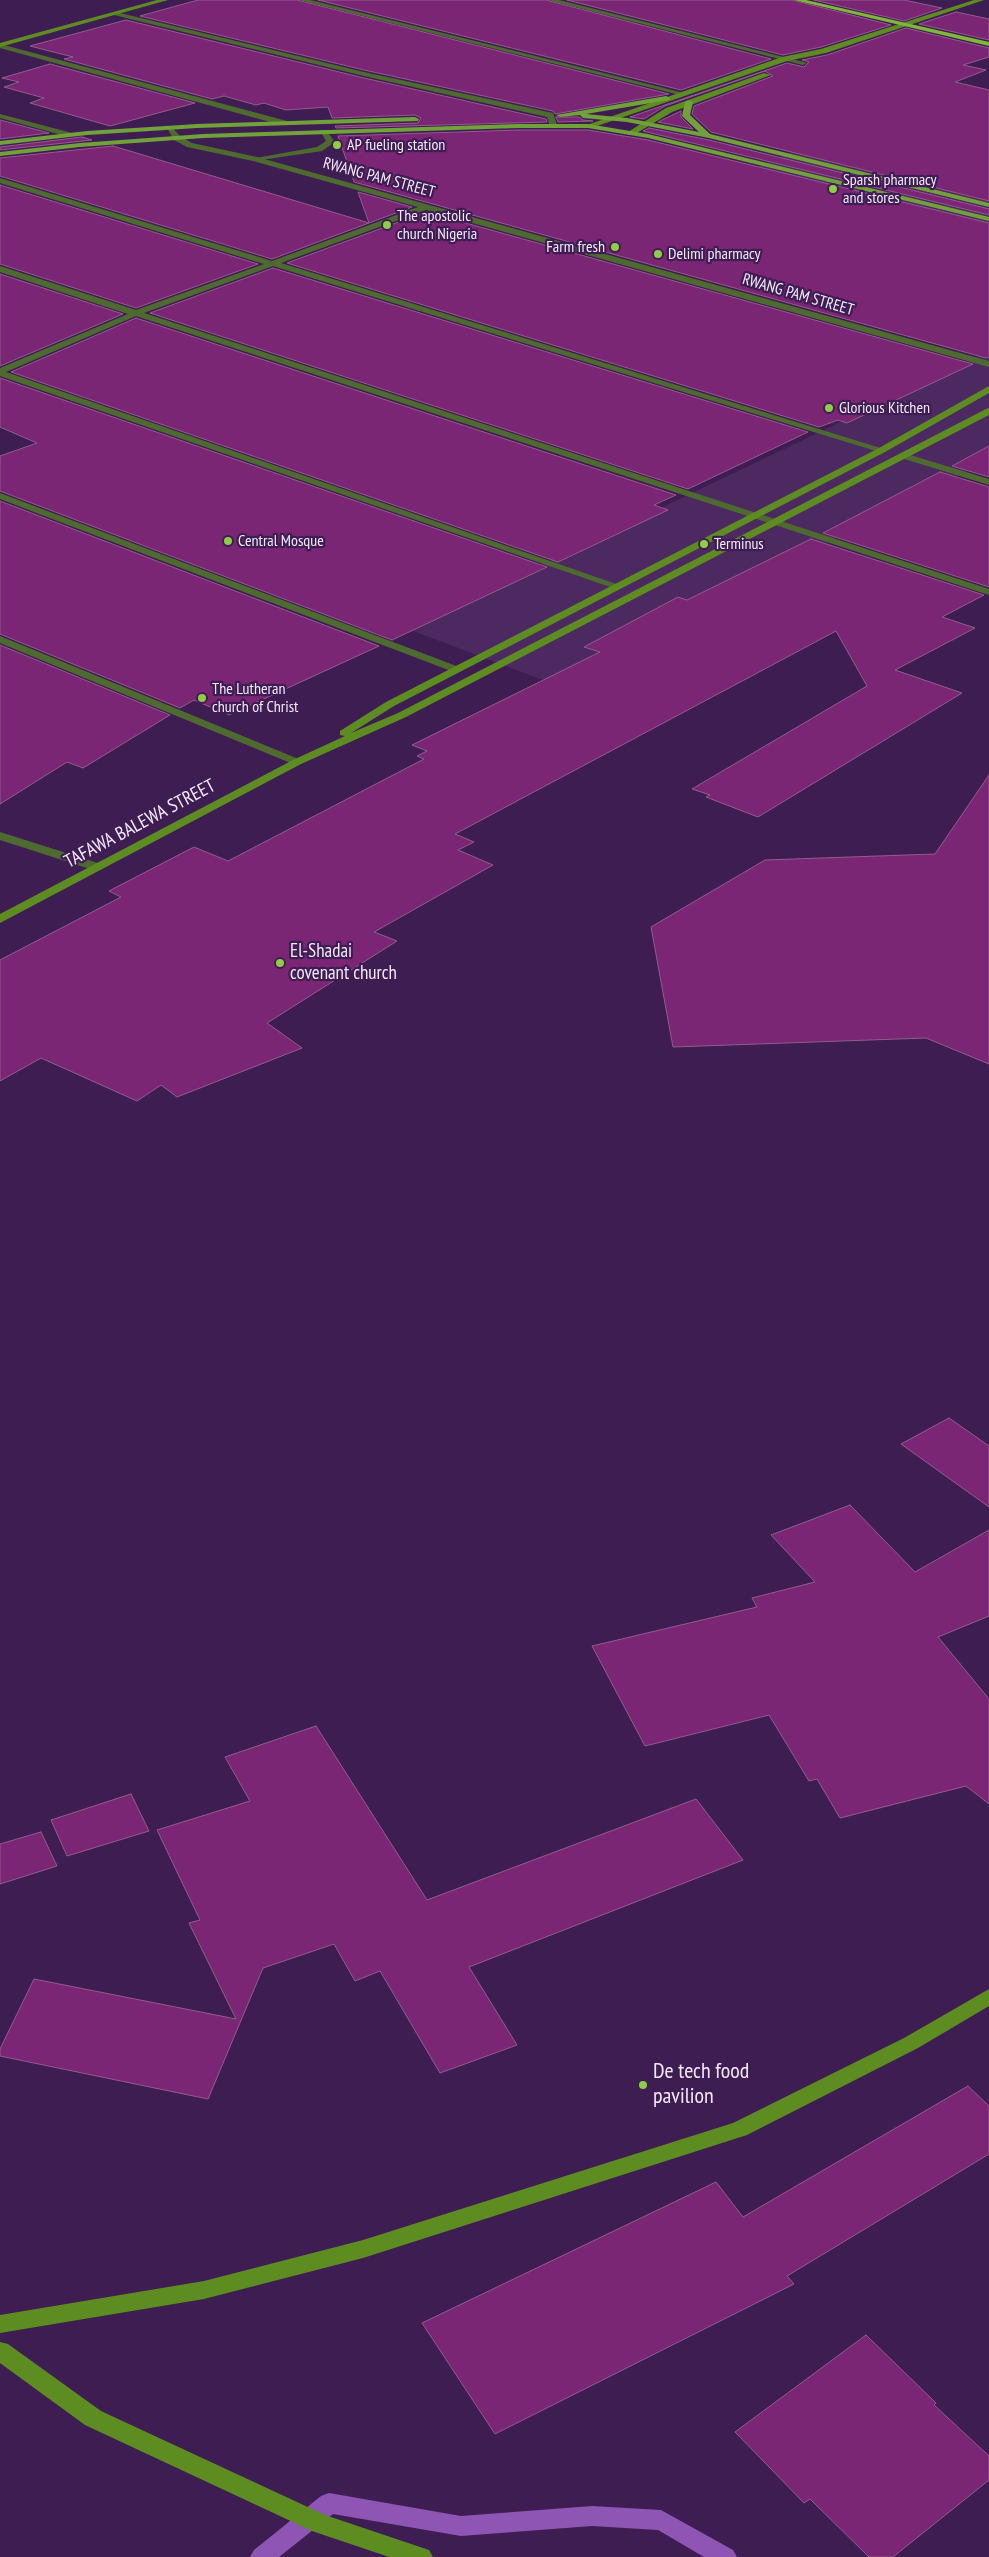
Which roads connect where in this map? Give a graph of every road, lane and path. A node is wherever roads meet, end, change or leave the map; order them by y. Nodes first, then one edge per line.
1 (165, 0) edge
2 (302, 0) edge
3 (551, 0) edge
4 (797, 0) edge
5 (826, 0) edge
6 (981, 0) edge
7 (116, 14) junction
8 (917, 21) junction
9 (904, 25) junction
10 (989, 38) edge
11 (989, 44) edge
12 (0, 46) edge
13 (823, 51) junction
14 (785, 59) junction
15 (803, 62) junction
16 (785, 69) dead end
17 (776, 72) dead end
18 (680, 94) junction
19 (666, 98) junction
20 (689, 102) junction
21 (550, 115) junction
22 (560, 115) junction
23 (0, 116) edge
24 (510, 116) dead end
25 (610, 118) junction
26 (422, 119) dead end
27 (284, 123) junction
28 (645, 123) junction
29 (553, 125) junction
30 (588, 126) junction
31 (171, 128) junction
32 (323, 132) junction
33 (632, 132) junction
34 (68, 135) junction
35 (709, 136) junction
36 (177, 138) junction
37 (0, 143) edge
38 (0, 154) edge
39 (254, 160) junction
40 (0, 180) edge
41 (989, 205) edge
42 (426, 207) junction
43 (989, 219) edge
44 (271, 263) junction
45 (0, 268) edge
46 (137, 314) junction
47 (989, 364) edge
48 (0, 372) edge
49 (989, 389) edge
50 (989, 411) edge
51 (882, 450) junction
52 (904, 456) junction
53 (989, 482) edge
54 (0, 496) edge
55 (753, 516) junction
56 (774, 524) junction
57 (617, 586) junction
58 (989, 592) edge
59 (0, 638) edge
60 (455, 670) junction
61 (297, 762) junction
62 (0, 836) edge
63 (97, 868) junction
64 (0, 919) edge
65 (989, 1997) edge
66 (0, 2324) edge
67 (0, 2351) edge
68 (421, 2557) edge

1 - 7 street
2 - 18 street
3 - 14 street
4 - 9 highway
5 - 8 highway
6 - 8 street
7 - 12 street
7 - 21 street
8 - 9 street
8 - 10 highway
9 - 11 highway
9 - 13 street
12 - 27 street
13 - 14 street
13 - 15 street
14 - 15 street
14 - 18 street
15 - 16 street
17 - 20 street
18 - 19 street
19 - 22 main road
19 - 25 street
20 - 28 street
20 - 35 main road
21 - 22 main road
21 - 24 main road
21 - 29 street
22 - 25 main road
23 - 34 street
25 - 28 main road
25 - 30 street
26 - 27 main road
27 - 31 main road
28 - 33 street
28 - 35 main road
29 - 30 main road
29 - 32 main road
30 - 33 main road
31 - 34 main road
31 - 36 street
32 - 36 main road
32 - 39 street
33 - 43 main road
34 - 37 main road
35 - 41 main road
36 - 38 main road
36 - 39 street, RWANG PAM STREET
39 - 42 street, RWANG PAM STREET
40 - 44 street
42 - 44 street
42 - 47 street, RWANG PAM STREET
44 - 46 street
44 - 51 street
45 - 46 street
46 - 48 street
46 - 55 street
48 - 57 street
49 - 51 street
50 - 52 street
51 - 55 street
52 - 53 street
52 - 56 street
54 - 60 street
55 - 56 street
55 - 57 street
56 - 58 street
56 - 61 street
57 - 60 street
59 - 61 street
60 - 61 street
61 - 63 street, TAFAWA BALEWA STREET
62 - 63 street
63 - 64 street, TAFAWA BALEWA STREET
65 - 66 street
67 - 68 street

